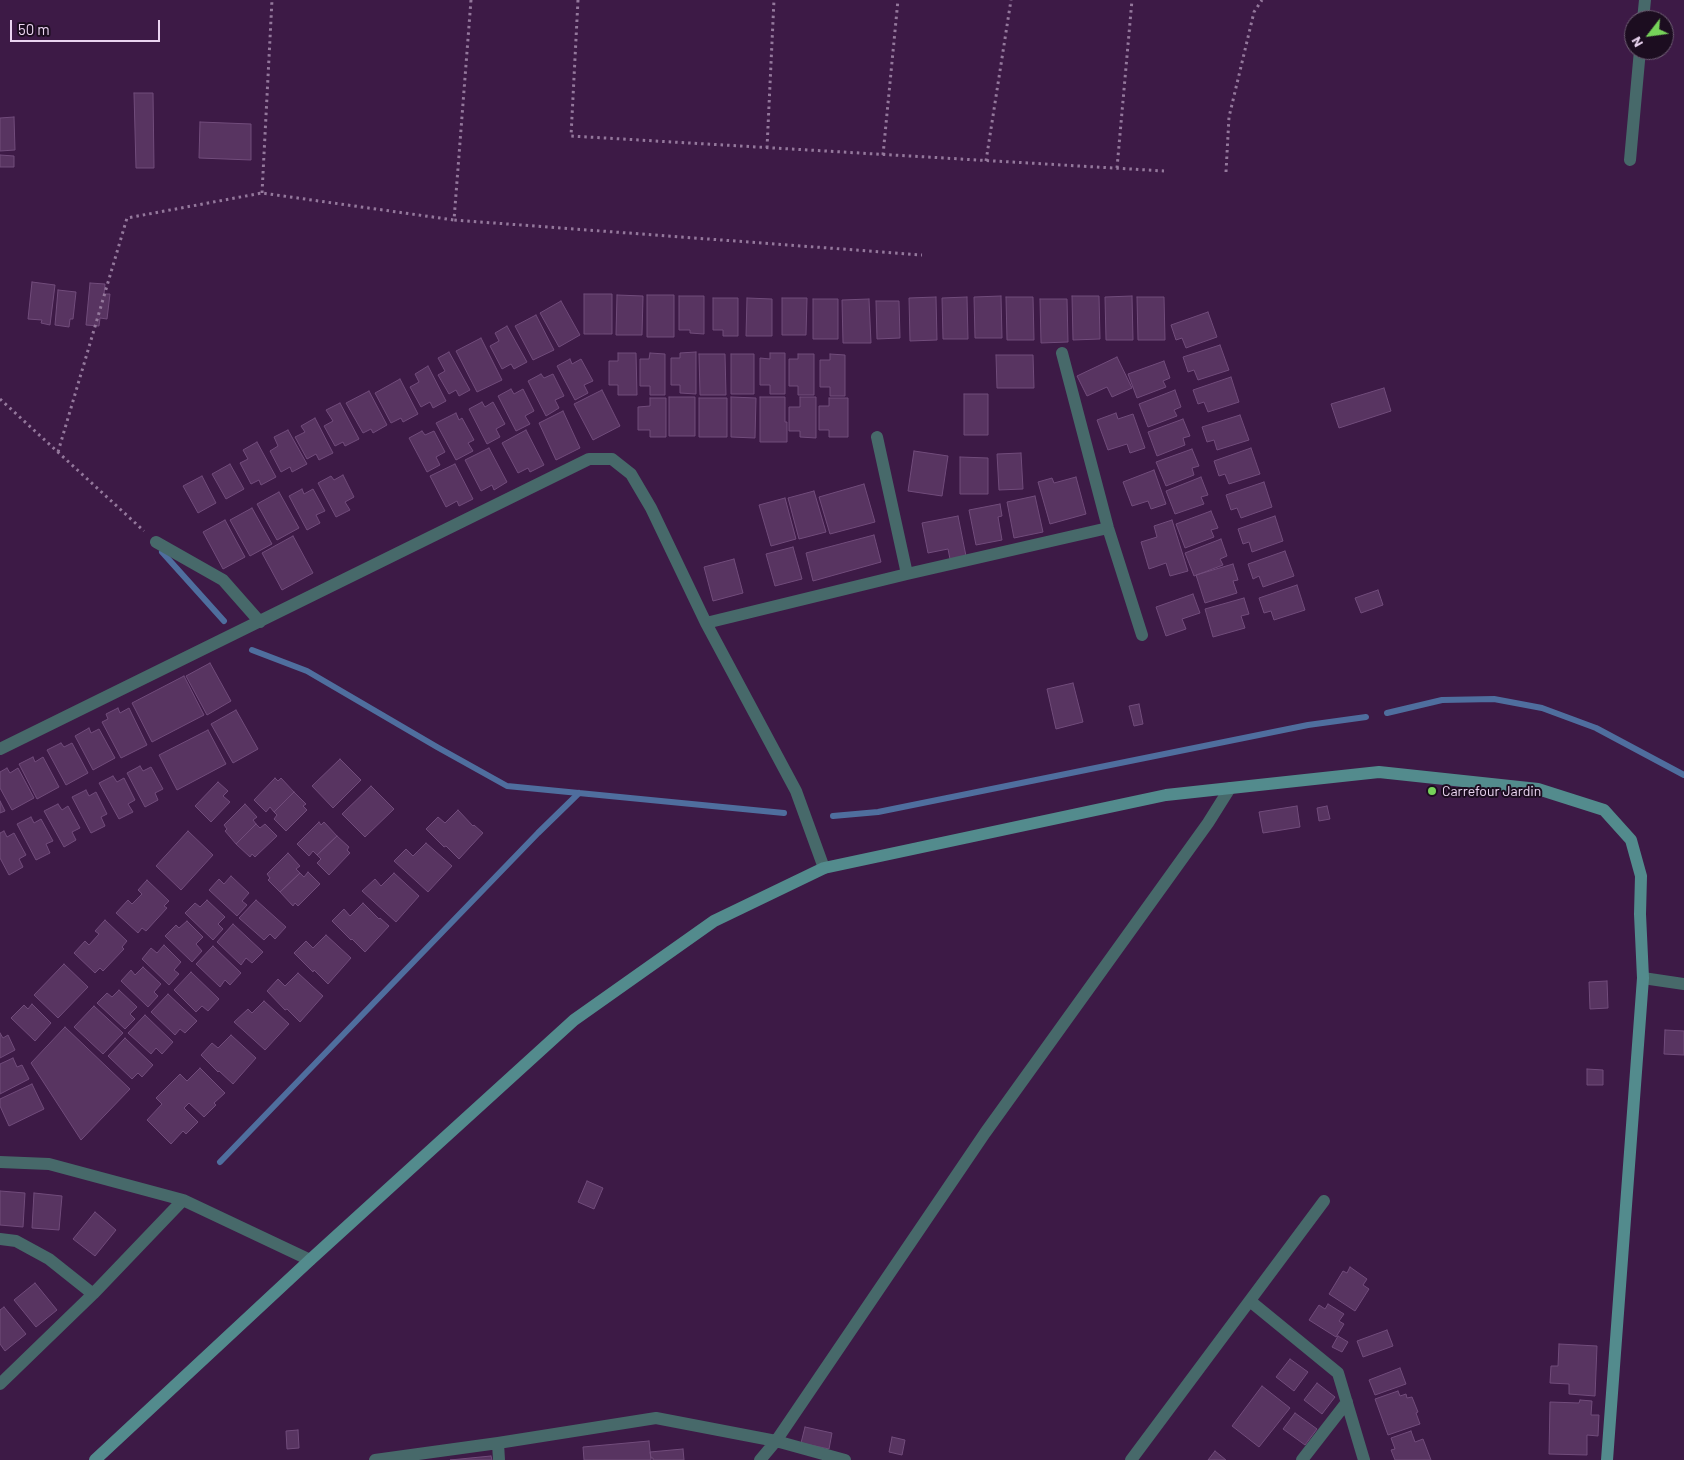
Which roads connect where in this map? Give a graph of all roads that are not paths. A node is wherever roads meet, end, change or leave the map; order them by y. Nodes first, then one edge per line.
1 (1639, 60) edge
2 (1630, 160) dead end
3 (1062, 354) dead end
4 (877, 437) dead end
5 (1108, 528) junction
6 (156, 542) road end
7 (907, 574) junction
8 (260, 622) junction
9 (706, 623) junction
10 (1142, 636) dead end
11 (0, 749) edge
12 (1230, 788) junction
13 (824, 868) junction
14 (1643, 978) junction
15 (1684, 984) edge
16 (0, 1162) edge
17 (183, 1200) junction
18 (1324, 1200) dead end
19 (0, 1239) edge
20 (310, 1260) junction
21 (93, 1294) junction
22 (1250, 1301) junction
23 (0, 1384) edge
24 (1347, 1402) junction
25 (776, 1441) junction
26 (498, 1443) junction
27 (95, 1460) edge
28 (375, 1460) edge
29 (499, 1460) edge
30 (760, 1460) edge
31 (845, 1460) edge
32 (1131, 1460) edge
33 (1302, 1460) edge
34 (1364, 1460) edge
35 (1606, 1460) edge

1 - 2 street
3 - 5 street
4 - 7 street
5 - 7 street
5 - 10 street
6 - 8 street
7 - 9 street
8 - 9 street
8 - 11 street
9 - 13 street
12 - 13 street
12 - 14 street
12 - 25 street
13 - 20 street
14 - 15 street
14 - 35 street
16 - 17 street
17 - 20 street
17 - 21 street
18 - 22 street
19 - 21 street
20 - 27 street
21 - 23 street
22 - 24 street
22 - 32 street
24 - 33 street
24 - 34 street
25 - 26 street
25 - 30 street
25 - 31 street
26 - 28 street
26 - 29 street

